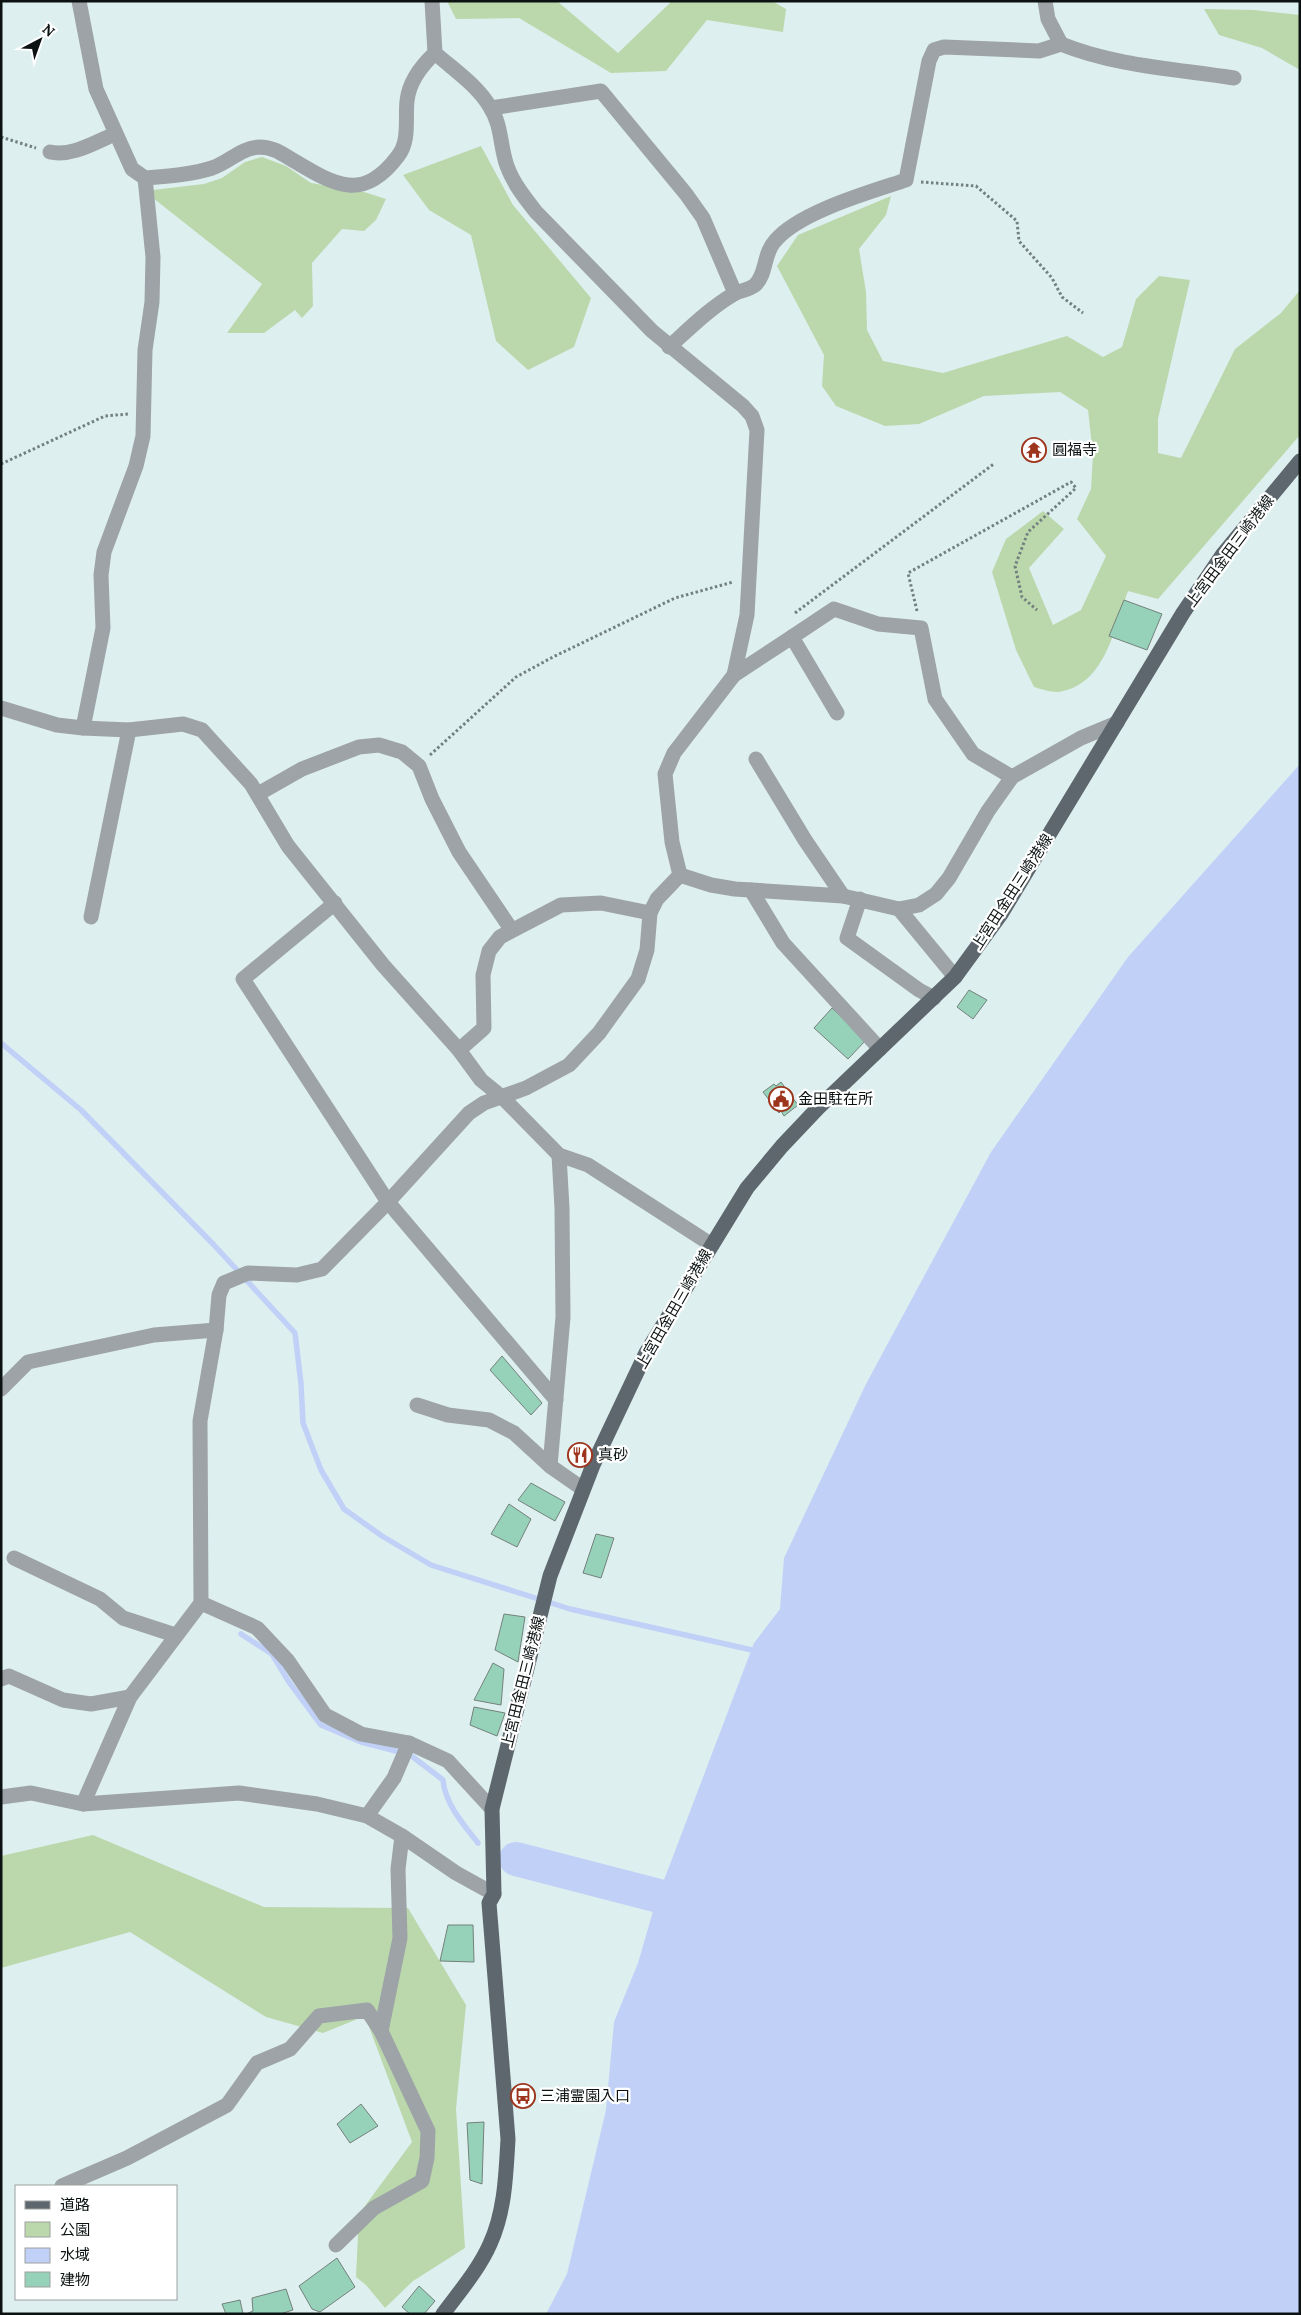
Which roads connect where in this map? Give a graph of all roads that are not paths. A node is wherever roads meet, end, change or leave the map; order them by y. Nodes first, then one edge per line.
1 (80, 1) edge
2 (432, 1) edge
3 (1046, 1) edge
4 (1061, 44) junction
5 (435, 53) junction
6 (1234, 78) dead end
7 (491, 108) junction
8 (116, 134) junction
9 (55, 153) road end
10 (145, 178) junction
11 (735, 293) junction
12 (669, 347) junction
13 (1300, 461) edge
14 (792, 637) junction
15 (734, 675) junction
16 (1, 708) edge
17 (837, 713) dead end
18 (1117, 723) junction
19 (84, 728) junction
20 (129, 730) junction
21 (756, 759) dead end
22 (1012, 777) junction
23 (258, 794) junction
24 (680, 874) junction
25 (751, 890) junction
26 (843, 896) junction
27 (860, 898) junction
28 (335, 903) junction
29 (899, 909) junction
30 (650, 913) junction
31 (91, 917) dead end
32 (511, 929) junction
33 (955, 977) junction
34 (934, 998) junction
35 (459, 1050) junction
36 (880, 1050) junction
37 (502, 1098) junction
38 (559, 1155) junction
39 (388, 1202) junction
40 (712, 1245) junction
41 (216, 1330) junction
42 (1, 1389) edge
43 (556, 1400) junction
44 (417, 1405) dead end
45 (550, 1466) junction
46 (583, 1489) junction
47 (14, 1558) dead end
48 (201, 1603) junction
49 (175, 1635) junction
50 (1, 1680) edge
51 (130, 1697) junction
52 (409, 1743) junction
53 (1, 1797) edge
54 (83, 1804) junction
55 (492, 1809) junction
56 (367, 1816) junction
57 (402, 1836) junction
58 (494, 1894) junction
59 (382, 2031) junction
60 (64, 2185) edge
61 (336, 2245) dead end
62 (443, 2314) edge

1 - 8 street
2 - 5 street
3 - 4 street
4 - 6 street
4 - 11 street
5 - 7 street
5 - 10 street
7 - 11 street
7 - 12 street
8 - 9 street
8 - 10 street
10 - 19 street
11 - 12 street
12 - 15 street
13 - 18 main road, 上宮田金田三崎港線
14 - 15 street
14 - 17 street
14 - 22 street
15 - 24 street
16 - 19 street
18 - 22 street
18 - 33 main road, 上宮田金田三崎港線
19 - 20 street
20 - 23 street
20 - 31 street
21 - 26 street
22 - 29 street
23 - 28 street
23 - 32 street
24 - 25 street
24 - 30 street
25 - 26 street
25 - 36 street
26 - 27 street
27 - 29 street
27 - 34 street
28 - 35 street
28 - 39 street
29 - 33 street
30 - 32 street
30 - 37 street
32 - 35 street
33 - 34 main road, 上宮田金田三崎港線
34 - 36 main road, 上宮田金田三崎港線
35 - 37 street
36 - 40 main road, 上宮田金田三崎港線
37 - 38 street
37 - 39 street
38 - 40 street
38 - 43 street
39 - 41 street
39 - 43 street
40 - 46 main road, 上宮田金田三崎港線
41 - 42 street
41 - 48 street
43 - 45 street
44 - 45 street
45 - 46 street
46 - 55 main road, 上宮田金田三崎港線
47 - 49 street
48 - 49 street
48 - 52 street
49 - 51 street
50 - 51 street
51 - 54 street
52 - 55 street
52 - 56 street
53 - 54 street
54 - 56 street
55 - 58 main road, 上宮田金田三崎港線
56 - 57 street
57 - 58 street
57 - 59 street
58 - 62 main road, 上宮田金田三崎港線
59 - 60 street
59 - 61 street

